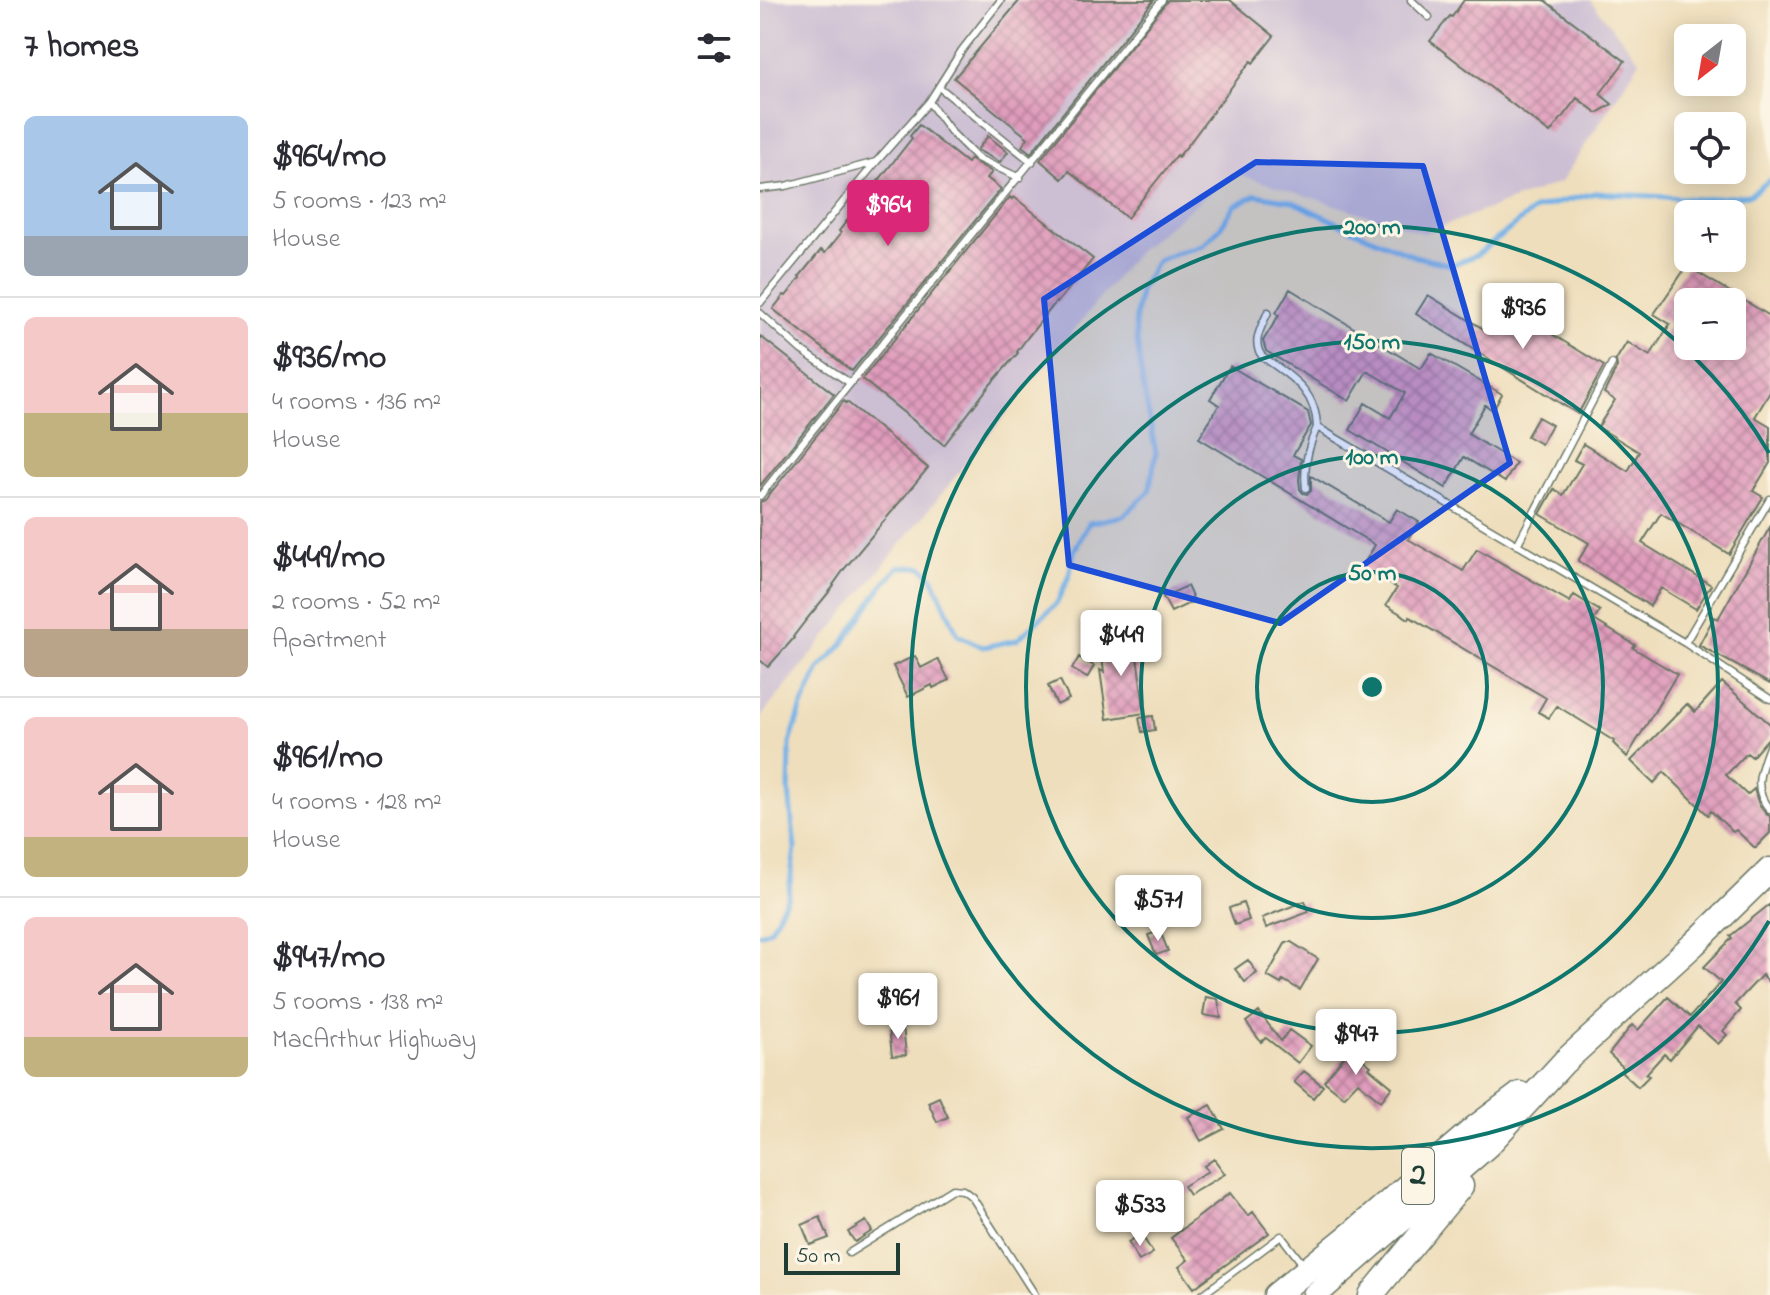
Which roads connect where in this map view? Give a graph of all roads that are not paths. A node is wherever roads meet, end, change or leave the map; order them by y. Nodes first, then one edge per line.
1 (1001, 0) edge
2 (1162, 0) edge
3 (1411, 0) edge
4 (1429, 17) dead end
5 (939, 87) junction
6 (929, 102) junction
7 (876, 162) junction
8 (1032, 162) junction
9 (1020, 178) junction
10 (760, 189) edge
11 (760, 303) edge
12 (1268, 312) dead end
13 (760, 313) edge
14 (1612, 364) dead end
15 (850, 383) junction
16 (1317, 427) junction
17 (1306, 488) dead end
18 (760, 496) edge
19 (1770, 499) edge
20 (1517, 545) junction
21 (1685, 643) junction
22 (1770, 699) edge
23 (1770, 744) edge
24 (1770, 810) edge
25 (1770, 870) edge
26 (1564, 1062) junction
27 (849, 1253) dead end
28 (1307, 1270) junction
29 (1035, 1295) edge
30 (1202, 1295) edge
31 (1276, 1295) edge
32 (1315, 1295) edge
33 (1371, 1295) edge

1 - 5 lane
2 - 8 lane
3 - 4 lane
5 - 6 lane
5 - 8 lane
6 - 7 lane
6 - 9 lane
7 - 10 lane
7 - 11 lane
8 - 9 lane
9 - 15 lane
12 - 16 lane
13 - 15 lane
14 - 20 lane
15 - 18 lane
16 - 17 lane
16 - 20 lane
19 - 21 lane
20 - 21 lane
21 - 22 lane
23 - 24 lane
25 - 26 highway, 2
26 - 28 highway, 2
26 - 32 highway, 2
26 - 33 highway
27 - 29 lane
28 - 30 lane
28 - 31 highway, 2

